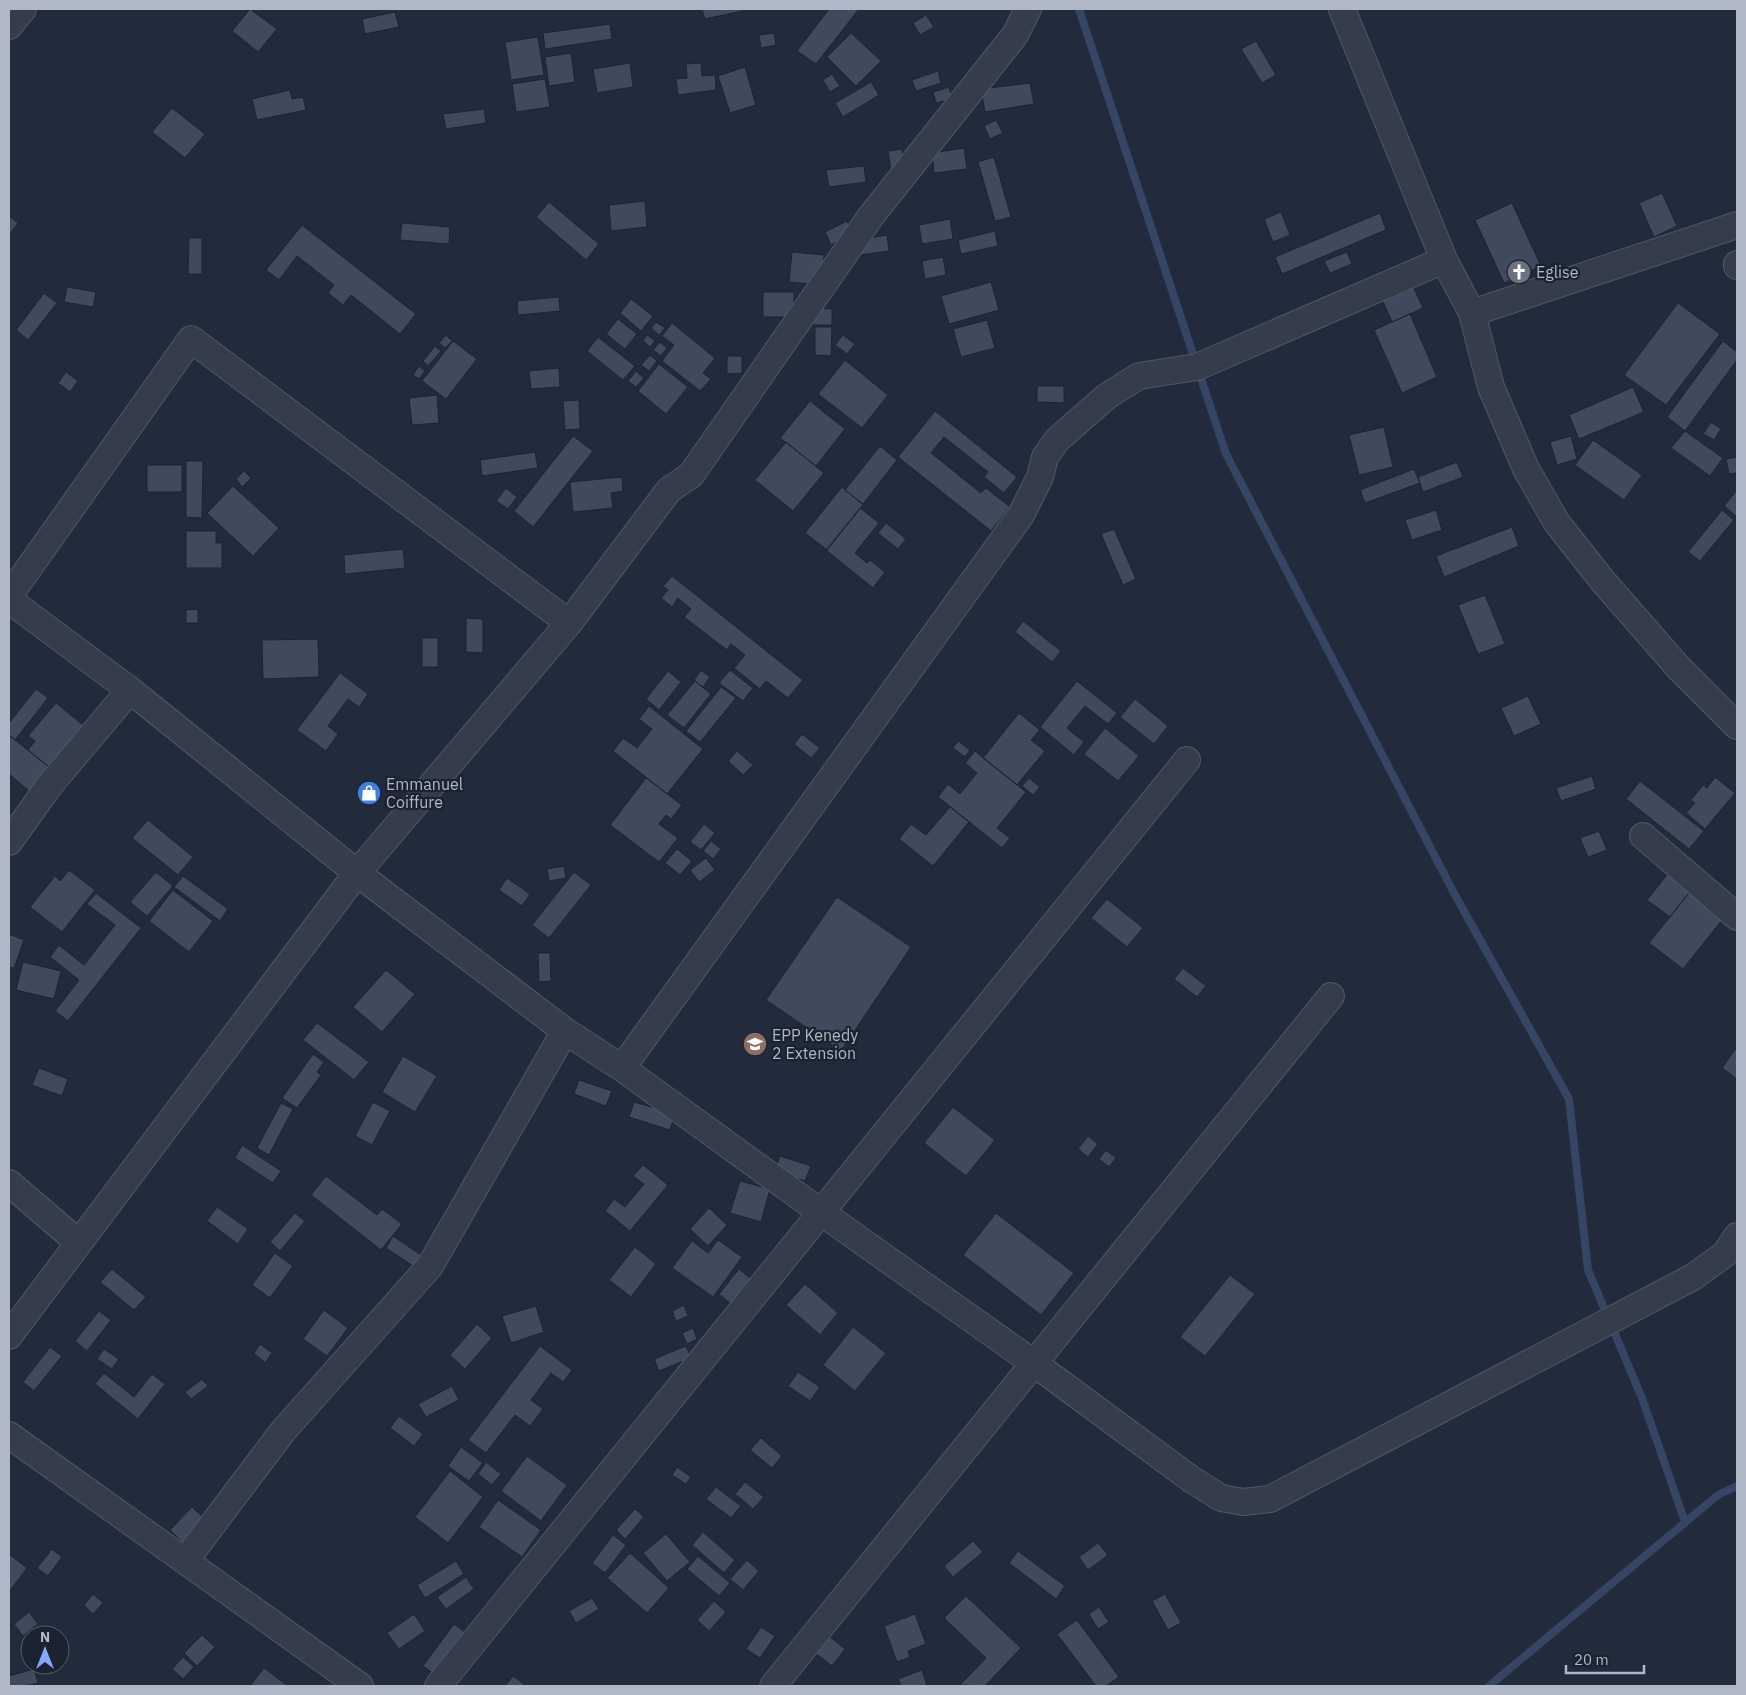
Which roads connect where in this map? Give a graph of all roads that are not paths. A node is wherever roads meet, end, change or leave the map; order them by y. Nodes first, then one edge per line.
1 (23, 9) edge
2 (1028, 9) edge
3 (1342, 9) edge
4 (9, 26) edge
5 (1737, 225) edge
6 (1444, 260) junction
7 (1472, 313) junction
8 (9, 596) edge
9 (9, 600) edge
10 (569, 623) junction
11 (130, 690) junction
12 (1737, 726) edge
13 (1187, 760) dead end
14 (1643, 836) dead end
15 (9, 842) edge
16 (357, 873) junction
17 (1737, 917) edge
18 (1331, 996) dead end
19 (565, 1031) junction
20 (622, 1068) junction
21 (9, 1183) edge
22 (822, 1213) junction
23 (1737, 1236) edge
24 (79, 1243) junction
25 (9, 1336) edge
26 (1035, 1364) junction
27 (9, 1435) edge
28 (185, 1561) junction
29 (360, 1686) edge
30 (438, 1686) edge
31 (773, 1686) edge

1 - 4 street
2 - 10 street
3 - 6 street
5 - 7 street
6 - 7 street
6 - 20 street
7 - 12 street
8 - 10 street
9 - 11 street
10 - 16 street
11 - 15 street
11 - 16 street
13 - 22 street
14 - 17 street
16 - 19 street
16 - 24 street
18 - 26 street
19 - 20 street
19 - 28 street
20 - 22 street
21 - 24 street
22 - 26 street
22 - 30 street
23 - 26 street
24 - 25 street
26 - 31 street
27 - 28 street
28 - 29 street

